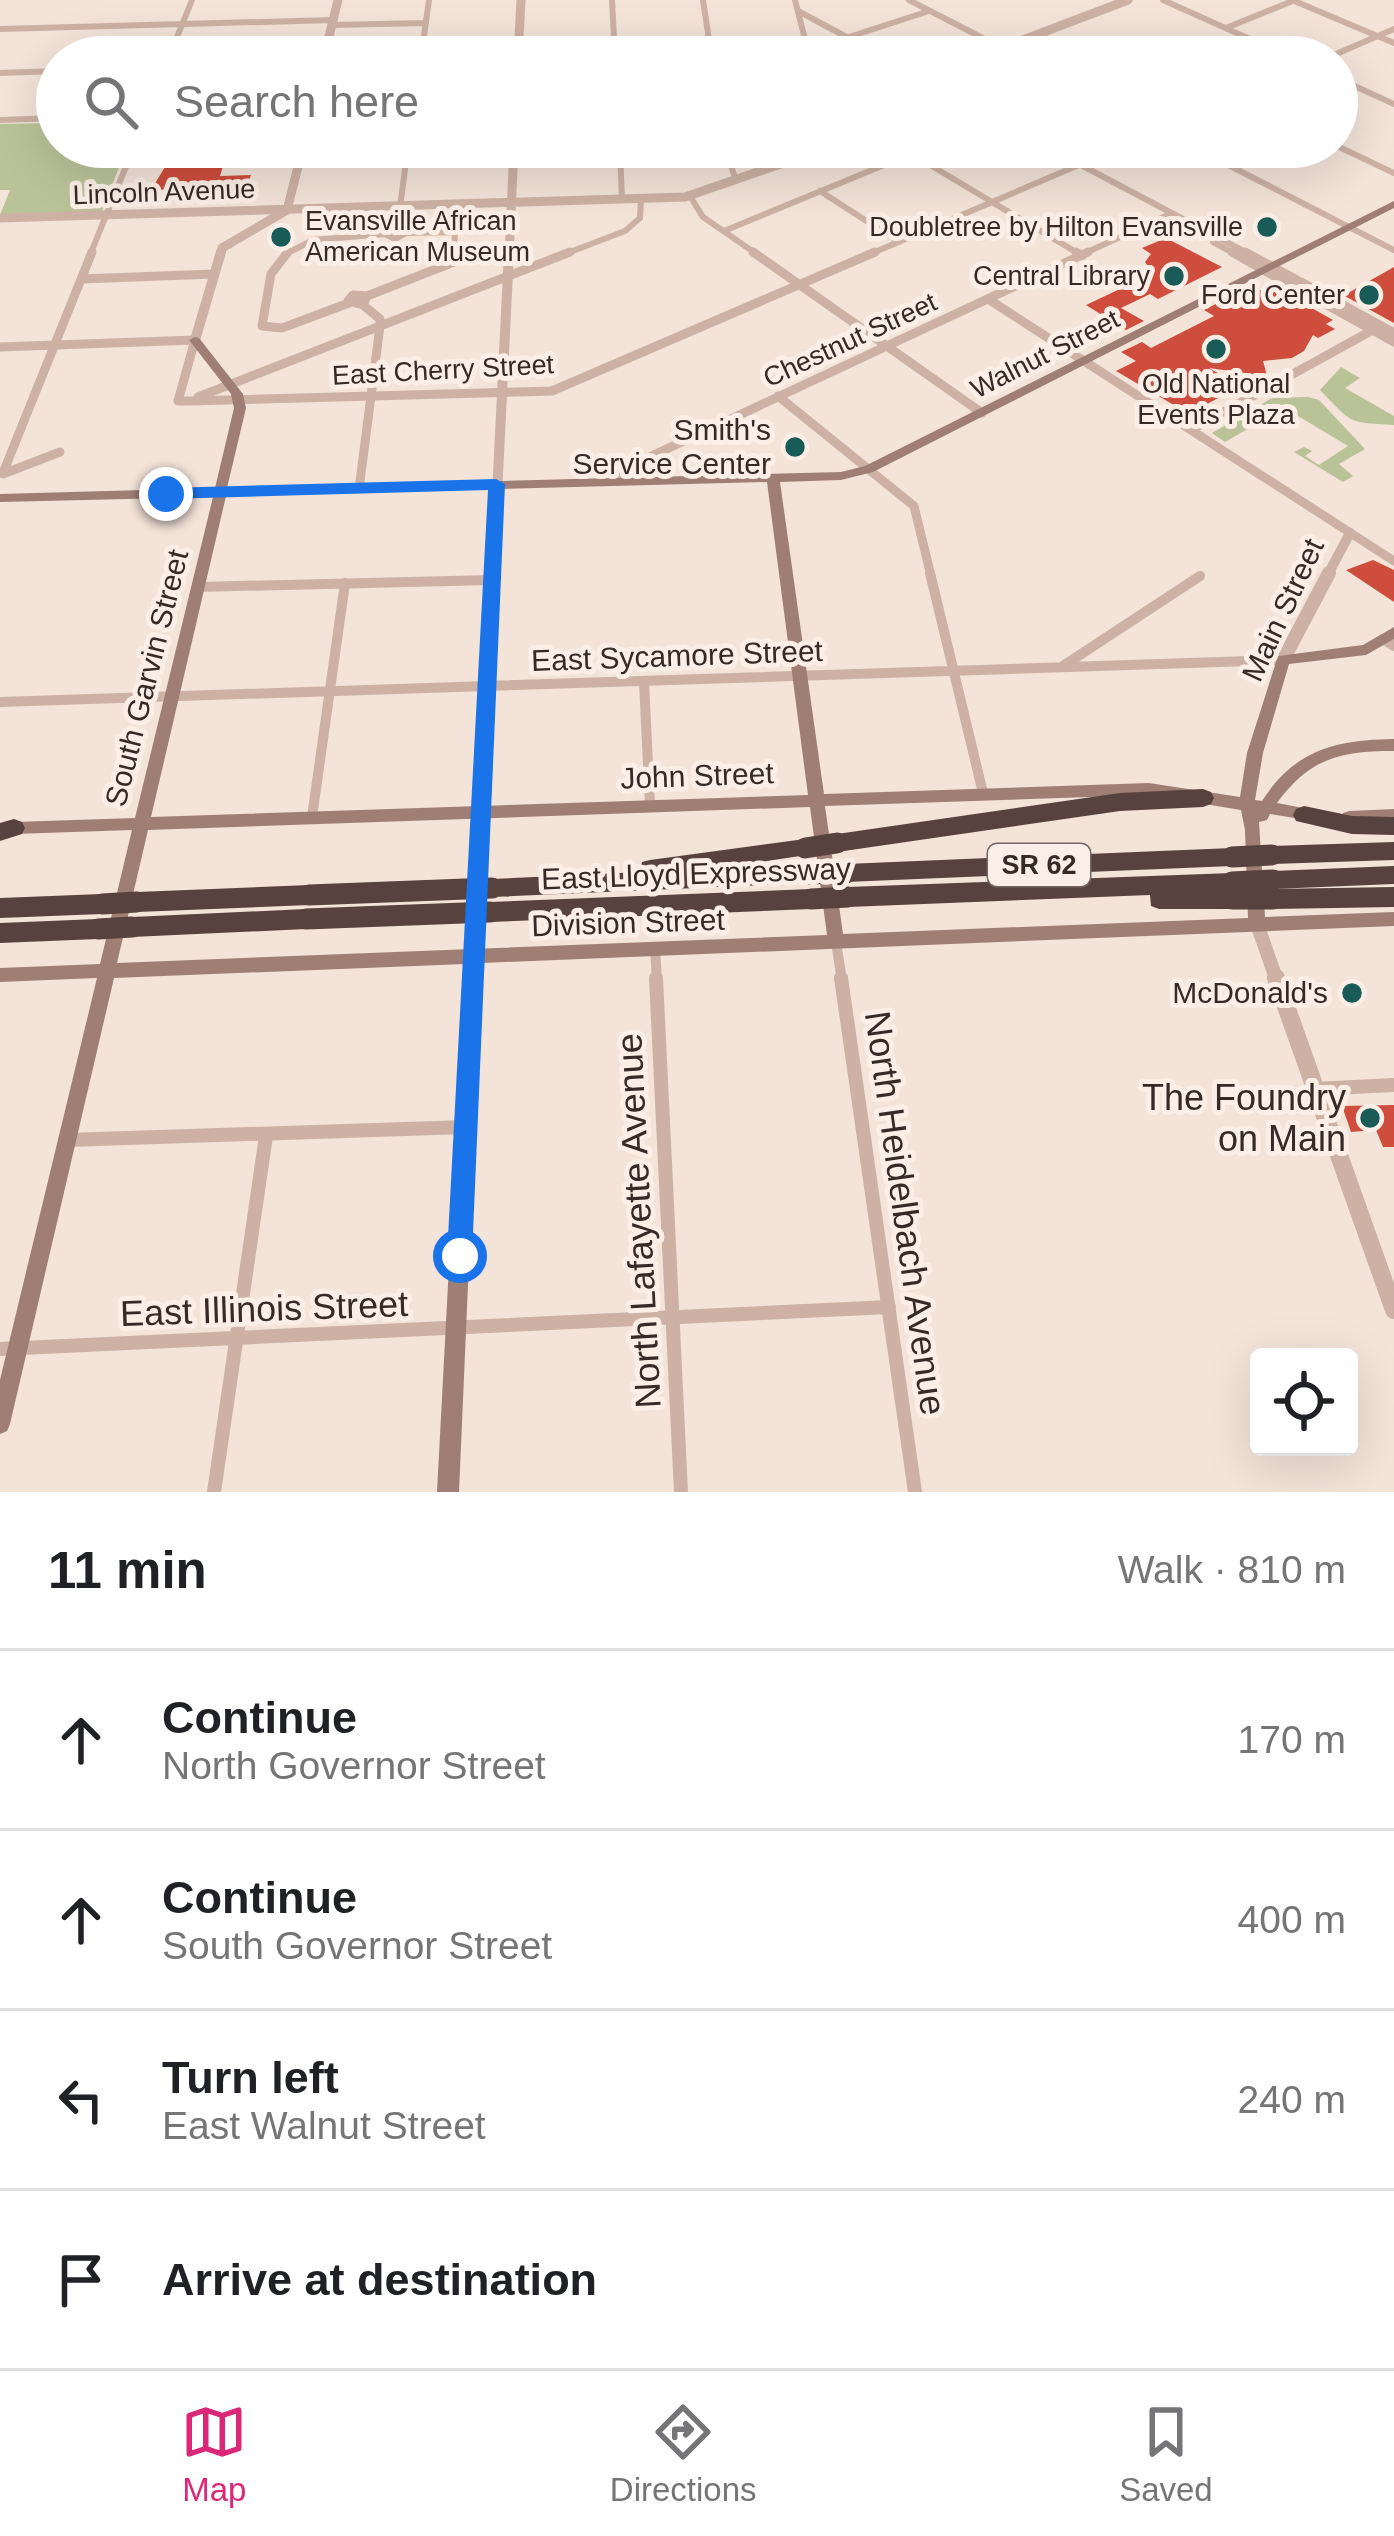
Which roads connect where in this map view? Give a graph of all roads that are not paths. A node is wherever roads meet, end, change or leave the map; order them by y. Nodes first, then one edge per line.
1 (191, 0) edge
2 (338, 0) edge
3 (429, 0) edge
4 (521, 0) edge
5 (612, 0) edge
6 (704, 0) edge
7 (795, 0) edge
8 (910, 0) edge
9 (1128, 0) edge
10 (1163, 0) edge
11 (1293, 0) edge
12 (798, 11) junction
13 (929, 11) junction
14 (332, 22) junction
15 (426, 23) junction
16 (182, 24) junction
17 (0, 28) edge
18 (1226, 28) junction
19 (1394, 29) edge
20 (177, 36) edge
21 (329, 36) edge
22 (424, 36) edge
23 (519, 36) edge
24 (614, 36) edge
25 (709, 36) edge
26 (804, 36) edge
27 (844, 36) edge
28 (858, 36) edge
29 (978, 36) edge
30 (1034, 36) edge
31 (1243, 36) edge
32 (1377, 36) junction
33 (1358, 44) edge
34 (1394, 44) edge
35 (36, 72) edge
36 (0, 73) edge
37 (1358, 88) edge
38 (1394, 104) edge
39 (36, 119) edge
40 (0, 120) edge
41 (1358, 156) edge
42 (126, 168) edge
43 (298, 168) edge
44 (406, 168) edge
45 (513, 168) edge
46 (621, 168) edge
47 (731, 168) edge
48 (772, 168) edge
49 (877, 168) edge
50 (934, 168) edge
51 (1074, 168) edge
52 (1086, 168) edge
53 (1234, 168) edge
54 (1394, 173) edge
55 (736, 181) junction
56 (820, 191) junction
57 (690, 196) junction
58 (641, 199) junction
59 (622, 200) junction
60 (991, 202) junction
61 (511, 203) junction
62 (1394, 204) edge
63 (400, 207) junction
64 (287, 210) junction
65 (233, 211) junction
66 (1170, 214) junction
67 (107, 215) junction
68 (0, 218) edge
69 (1349, 227) junction
70 (724, 231) junction
71 (899, 242) junction
72 (222, 248) junction
73 (1394, 250) edge
74 (1082, 256) junction
75 (1268, 268) junction
76 (214, 274) junction
77 (508, 276) junction
78 (81, 279) junction
79 (801, 285) junction
80 (988, 299) junction
81 (365, 300) junction
82 (380, 326) junction
83 (1376, 328) junction
84 (1394, 338) edge
85 (195, 340) junction
86 (55, 345) junction
87 (887, 346) junction
88 (0, 347) edge
89 (1084, 361) junction
90 (230, 385) junction
91 (501, 393) junction
92 (372, 396) junction
93 (778, 396) junction
94 (239, 400) junction
95 (190, 401) junction
96 (982, 413) junction
97 (1191, 430) junction
98 (60, 452) dead end
99 (869, 470) junction
100 (2, 474) edge
101 (772, 479) junction
102 (619, 481) junction
103 (496, 484) junction
104 (359, 489) junction
105 (220, 492) junction
106 (0, 498) edge
107 (1350, 532) junction
108 (1394, 561) edge
109 (1200, 576) dead end
110 (491, 580) junction
111 (345, 583) junction
112 (197, 587) junction
113 (1391, 639) edge
114 (1283, 660) junction
115 (1061, 668) junction
116 (955, 671) junction
117 (800, 676) junction
118 (644, 682) junction
119 (486, 687) junction
120 (329, 691) junction
121 (171, 697) junction
122 (0, 702) edge
123 (1394, 746) edge
124 (983, 793) junction
125 (1203, 798) junction
126 (817, 799) junction
127 (1247, 804) junction
128 (650, 805) junction
129 (1266, 808) junction
130 (480, 811) junction
131 (1304, 814) junction
132 (1394, 815) edge
133 (312, 817) junction
134 (140, 823) junction
135 (1394, 826) edge
136 (5, 830) edge
137 (1253, 830) junction
138 (1394, 851) edge
139 (1394, 875) edge
140 (1232, 879) junction
141 (847, 885) junction
142 (809, 887) junction
143 (1273, 889) junction
144 (498, 896) junction
145 (1394, 897) edge
146 (308, 907) junction
147 (0, 908) edge
148 (1394, 919) edge
149 (1257, 924) junction
150 (0, 933) edge
151 (836, 942) junction
152 (655, 948) junction
153 (474, 956) junction
154 (106, 971) junction
155 (0, 975) edge
156 (1394, 1085) edge
157 (1314, 1088) junction
158 (466, 1127) junction
159 (266, 1136) junction
160 (66, 1140) junction
161 (1389, 1285) edge
162 (889, 1307) junction
163 (1394, 1310) edge
164 (674, 1318) junction
165 (456, 1330) junction
166 (237, 1338) junction
167 (9, 1349) edge
168 (0, 1424) edge
169 (214, 1492) edge
170 (448, 1492) edge
171 (681, 1492) edge
172 (915, 1492) edge

1 - 16 street
2 - 14 street
3 - 15 street
4 - 23 street
5 - 24 street
6 - 25 street
7 - 12 street
8 - 13 street
9 - 30 street
10 - 18 street
11 - 18 street
11 - 32 street
12 - 26 street
12 - 27 street
13 - 28 street
13 - 29 street
14 - 15 street
14 - 16 street
14 - 21 street
15 - 22 street
16 - 17 street
16 - 20 street
18 - 31 street
19 - 32 street
32 - 33 street
32 - 34 street
35 - 36 street
37 - 38 street
39 - 40 street
41 - 54 street
42 - 67 street
43 - 64 street
44 - 63 street
45 - 61 street
46 - 59 street
47 - 55 street
48 - 55 street, Lincoln Avenue
49 - 56 street
50 - 60 street
51 - 60 street, East Cherry Street
52 - 66 street
53 - 69 street
55 - 57 street, Lincoln Avenue
56 - 70 street
56 - 71 street
57 - 58 street, Lincoln Avenue
57 - 70 street
58 - 59 street, Lincoln Avenue
58 - 77 street
59 - 61 street, Lincoln Avenue
60 - 71 street, East Cherry Street
60 - 74 street
61 - 63 street, Lincoln Avenue
61 - 77 street
62 - 69 main road, Walnut Street
63 - 64 street, Lincoln Avenue
64 - 65 street, Lincoln Avenue
64 - 72 street
65 - 67 street, Lincoln Avenue
65 - 72 street
66 - 74 street, Chestnut Street
66 - 75 street
67 - 68 street, Lincoln Avenue
67 - 78 street
69 - 73 street
69 - 75 main road, Walnut Street
70 - 79 street
71 - 79 street, East Cherry Street
72 - 76 street
74 - 80 street, Chestnut Street
75 - 83 street
75 - 89 main road, Walnut Street
76 - 78 street
76 - 85 street
77 - 82 street
77 - 91 street
78 - 86 street
79 - 87 street
79 - 91 street, East Cherry Street
80 - 87 street, Chestnut Street
80 - 89 street
81 - 81 street
81 - 82 street
82 - 90 street
82 - 92 street
83 - 84 street
83 - 97 street
85 - 86 street
85 - 90 main road
85 - 95 street
86 - 88 street
86 - 100 street
87 - 93 street, Chestnut Street
87 - 96 street
89 - 96 main road, Walnut Street
89 - 97 street
90 - 94 main road
90 - 95 street
91 - 92 street, East Cherry Street
91 - 103 street
92 - 94 street, East Cherry Street
92 - 104 street
93 - 99 street
93 - 102 street, Chestnut Street
94 - 95 street, East Cherry Street
94 - 105 main road, South Garvin Street
96 - 99 main road, Walnut Street
97 - 107 street
98 - 100 street
99 - 101 main road, Walnut Street
99 - 116 street
101 - 102 main road, Walnut Street
101 - 117 main road
102 - 103 main road, Walnut Street
103 - 104 main road, Walnut Street
103 - 110 street
104 - 105 main road, Walnut Street
105 - 106 main road, Walnut Street
105 - 112 main road, South Garvin Street
107 - 108 street
107 - 114 street, Main Street
109 - 115 street
110 - 111 street
110 - 119 street
111 - 112 street
111 - 120 street
112 - 121 main road, South Garvin Street
113 - 114 main road
114 - 115 street, East Sycamore Street
114 - 127 main road, Main Street
115 - 116 street, East Sycamore Street
116 - 117 street, East Sycamore Street
116 - 124 street
117 - 118 street, East Sycamore Street
117 - 126 main road
118 - 119 street, East Sycamore Street
118 - 128 street
119 - 120 street, East Sycamore Street
119 - 130 street
120 - 121 street, East Sycamore Street
120 - 133 street
121 - 122 street, East Sycamore Street
121 - 134 main road, South Garvin Street
123 - 129 main road
124 - 125 main road, John Street
124 - 126 main road, John Street
125 - 127 main road, John Street
125 - 144 highway, bridge
126 - 128 main road, John Street
126 - 151 main road
127 - 129 main road, John Street
127 - 137 main road, Main Street
128 - 130 main road, John Street
129 - 131 main road, John Street
129 - 137 main road
130 - 133 main road, John Street
130 - 153 street
131 - 132 main road, John Street
131 - 135 highway
133 - 134 main road, John Street
134 - 136 main road, John Street
134 - 154 main road, South Garvin Street
137 - 149 main road, Main Street
138 - 140 highway, East Lloyd Expressway / SR 62, bridge
139 - 143 highway
140 - 141 highway, East Lloyd Expressway / SR 62
140 - 141 highway, East Lloyd Expressway / SR 62
140 - 143 highway, bridge
141 - 142 highway, East Lloyd Expressway / SR 62, bridge
142 - 144 highway, East Lloyd Expressway / SR 62
142 - 144 highway, East Lloyd Expressway / SR 62
143 - 145 highway
144 - 146 highway, East Lloyd Expressway / SR 62, bridge
146 - 147 highway, East Lloyd Expressway / SR 62, bridge
146 - 150 highway, East Lloyd Expressway / SR 62, bridge
148 - 149 main road, Division Street
149 - 151 main road, Division Street
149 - 157 street
151 - 152 main road, Division Street
151 - 162 street, North Heidelbach Avenue
152 - 153 main road, Division Street
152 - 164 street, North Lafayette Avenue
153 - 154 main road, Division Street
153 - 158 main road
154 - 155 main road, Division Street
154 - 160 main road, South Garvin Street
156 - 157 street
157 - 161 street
158 - 159 street
158 - 165 main road
159 - 160 street
159 - 166 street
160 - 167 main road, South Garvin Street
161 - 163 street
162 - 164 street, East Illinois Street
162 - 172 street, North Heidelbach Avenue
164 - 165 street, East Illinois Street
164 - 171 street, North Lafayette Avenue
165 - 166 street, East Illinois Street
165 - 170 main road
166 - 167 street, East Illinois Street
166 - 169 street
167 - 168 main road, South Garvin Street

